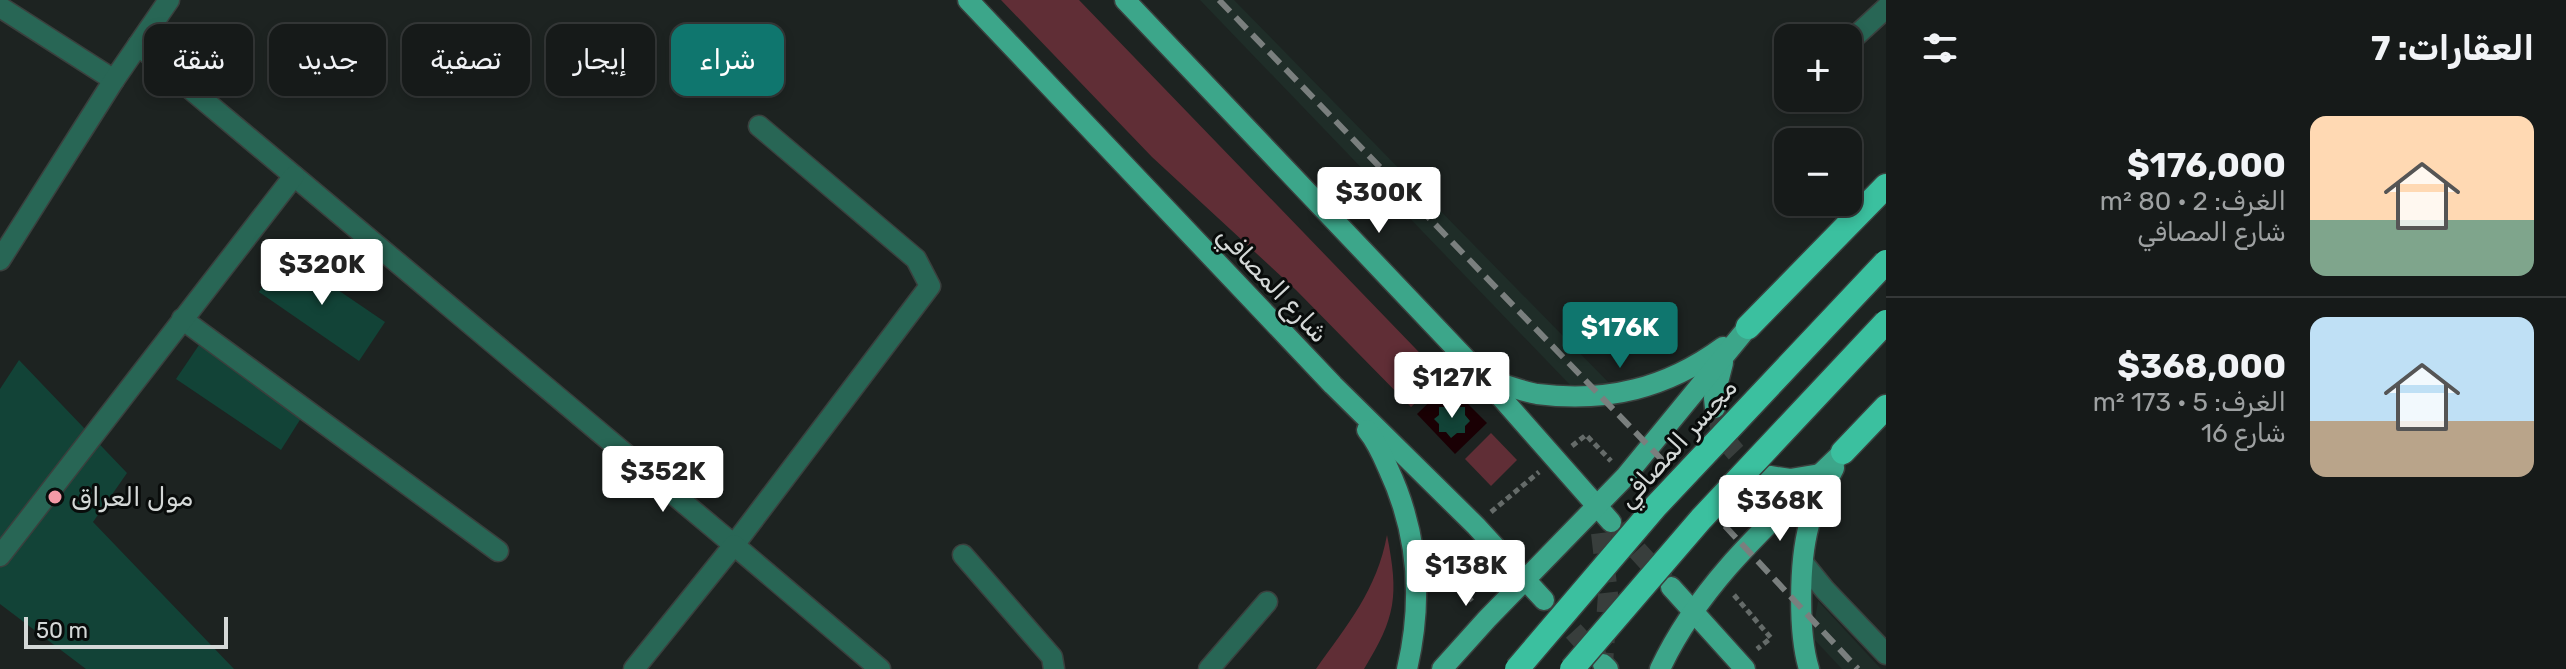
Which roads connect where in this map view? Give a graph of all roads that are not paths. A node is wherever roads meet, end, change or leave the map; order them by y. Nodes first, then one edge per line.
1 (169, 0) edge
2 (968, 0) edge
3 (1125, 0) edge
4 (0, 7) edge
5 (1886, 8) edge
6 (1862, 30) edge
7 (138, 45) junction
8 (114, 80) junction
9 (759, 126) dead end
10 (294, 176) junction
11 (1886, 186) edge
12 (1, 257) edge
13 (1886, 262) edge
14 (182, 319) junction
15 (1886, 322) edge
16 (1748, 327) junction
17 (1725, 356) junction
18 (1484, 378) junction
19 (1333, 385) junction
20 (1886, 407) edge
21 (1715, 408) tunnel mouth
22 (1843, 452) junction
23 (1820, 474) junction
24 (1770, 476) tunnel mouth
25 (1597, 505) junction
26 (1606, 527) tunnel mouth
27 (734, 545) junction
28 (498, 551) dead end
29 (963, 555) dead end
30 (0, 556) edge
31 (1804, 564) junction
32 (1525, 579) junction
33 (1671, 587) tunnel mouth
34 (1544, 600) tunnel mouth
35 (1267, 602) dead end
36 (1692, 611) junction
37 (1886, 654) edge
38 (1742, 666) edge
39 (634, 669) edge
40 (880, 669) edge
41 (1054, 669) edge
42 (1209, 669) edge
43 (1407, 669) edge
44 (1442, 669) edge
45 (1517, 669) edge
46 (1572, 669) edge
47 (1660, 669) edge
48 (1809, 669) edge

1 - 7 street
2 - 19 main road, شارع المصافي
3 - 18 main road
4 - 8 street
5 - 6 street
7 - 8 street
7 - 10 street
8 - 12 street
9 - 27 street
10 - 14 street
10 - 27 street
11 - 16 highway
13 - 45 highway, مجسر المصافي, bridge
14 - 28 street
14 - 30 street
15 - 46 highway, bridge
16 - 17 main road
16 - 18 main road
17 - 21 main road
17 - 25 main road
18 - 25 main road
19 - 32 main road, شارع المصافي
19 - 43 main road
20 - 22 highway
22 - 23 main road
22 - 31 main road
23 - 24 main road
23 - 36 main road
25 - 26 main road
25 - 32 main road
27 - 39 street
27 - 40 street
29 - 41 street
31 - 37 street
31 - 48 main road
32 - 34 main road, شارع المصافي
32 - 44 main road
33 - 36 main road
35 - 42 street
36 - 38 main road
36 - 47 main road

